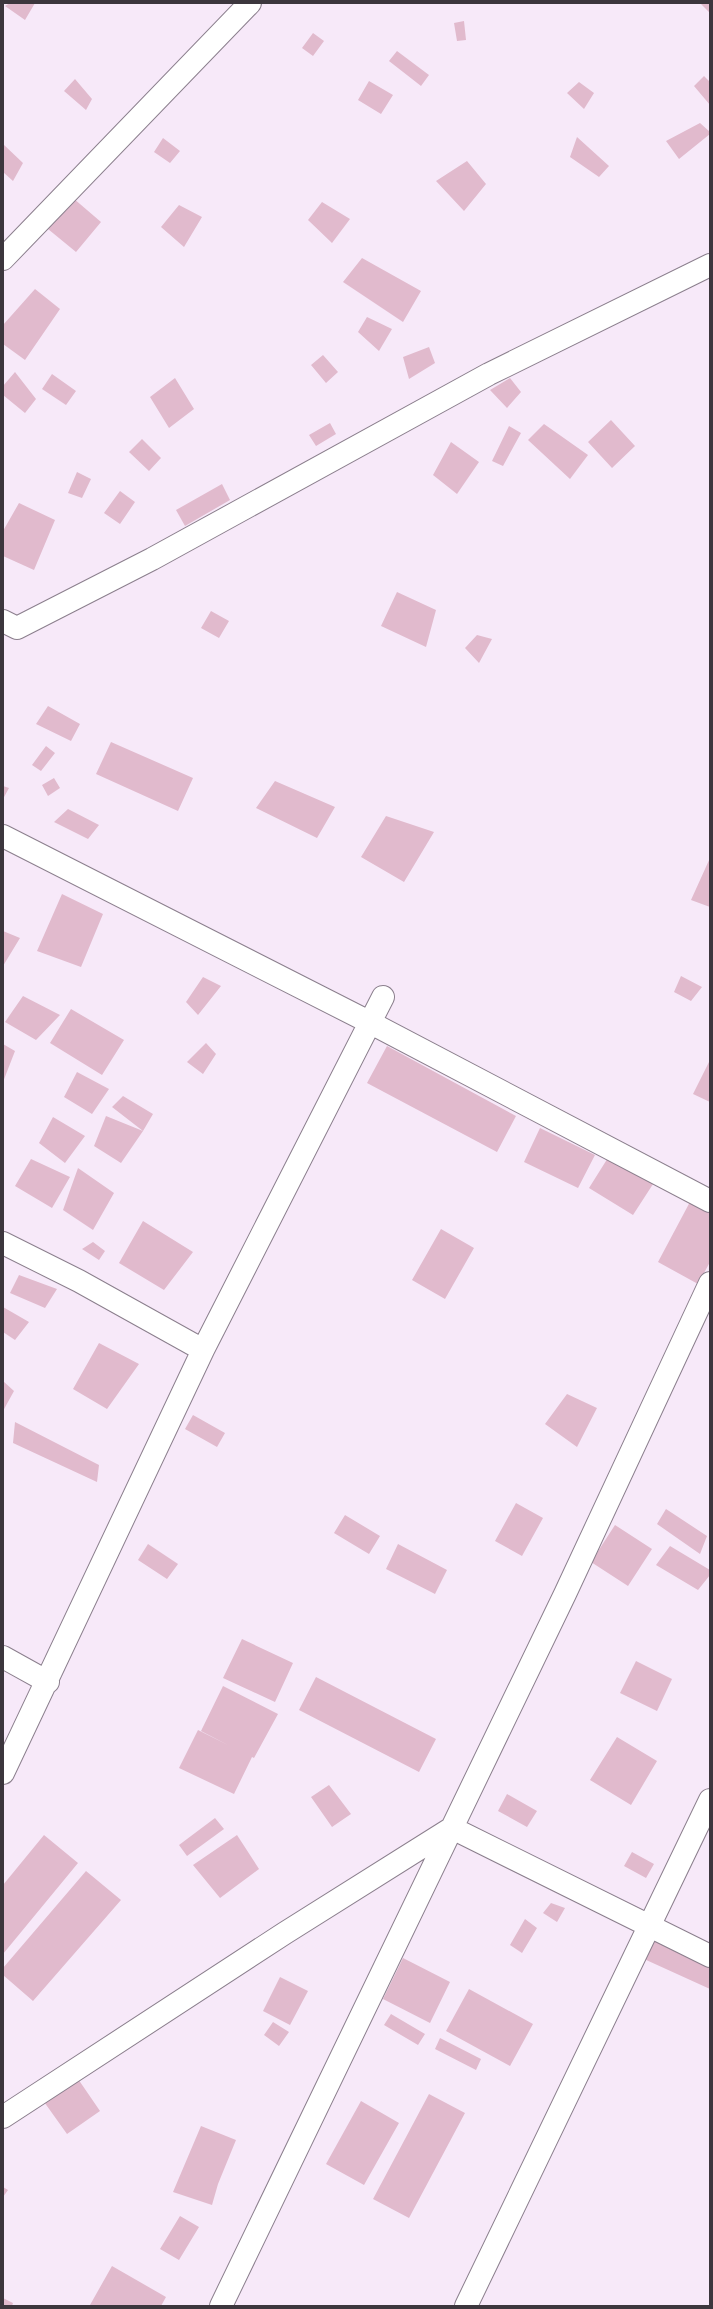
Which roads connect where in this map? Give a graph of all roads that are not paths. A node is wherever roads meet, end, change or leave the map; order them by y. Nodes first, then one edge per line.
1 (250, 3) edge
2 (3, 259) edge
3 (710, 265) edge
4 (3, 621) edge
5 (3, 836) edge
6 (383, 997) dead end
7 (370, 1022) junction
8 (710, 1201) edge
9 (3, 1243) edge
10 (710, 1284) edge
11 (203, 1350) junction
12 (3, 1657) edge
13 (48, 1682) junction
14 (3, 1773) edge
15 (710, 1800) edge
16 (452, 1828) junction
17 (649, 1926) junction
18 (710, 1956) edge
19 (3, 2117) edge
20 (221, 2306) edge
21 (466, 2306) edge

1 - 2 street
3 - 4 street
5 - 7 street
6 - 7 street
7 - 8 street
7 - 11 street
9 - 11 street
10 - 16 street
11 - 13 street
12 - 13 street
13 - 14 street
15 - 17 street
16 - 17 street
16 - 19 street
16 - 20 street
17 - 18 street
17 - 21 street

